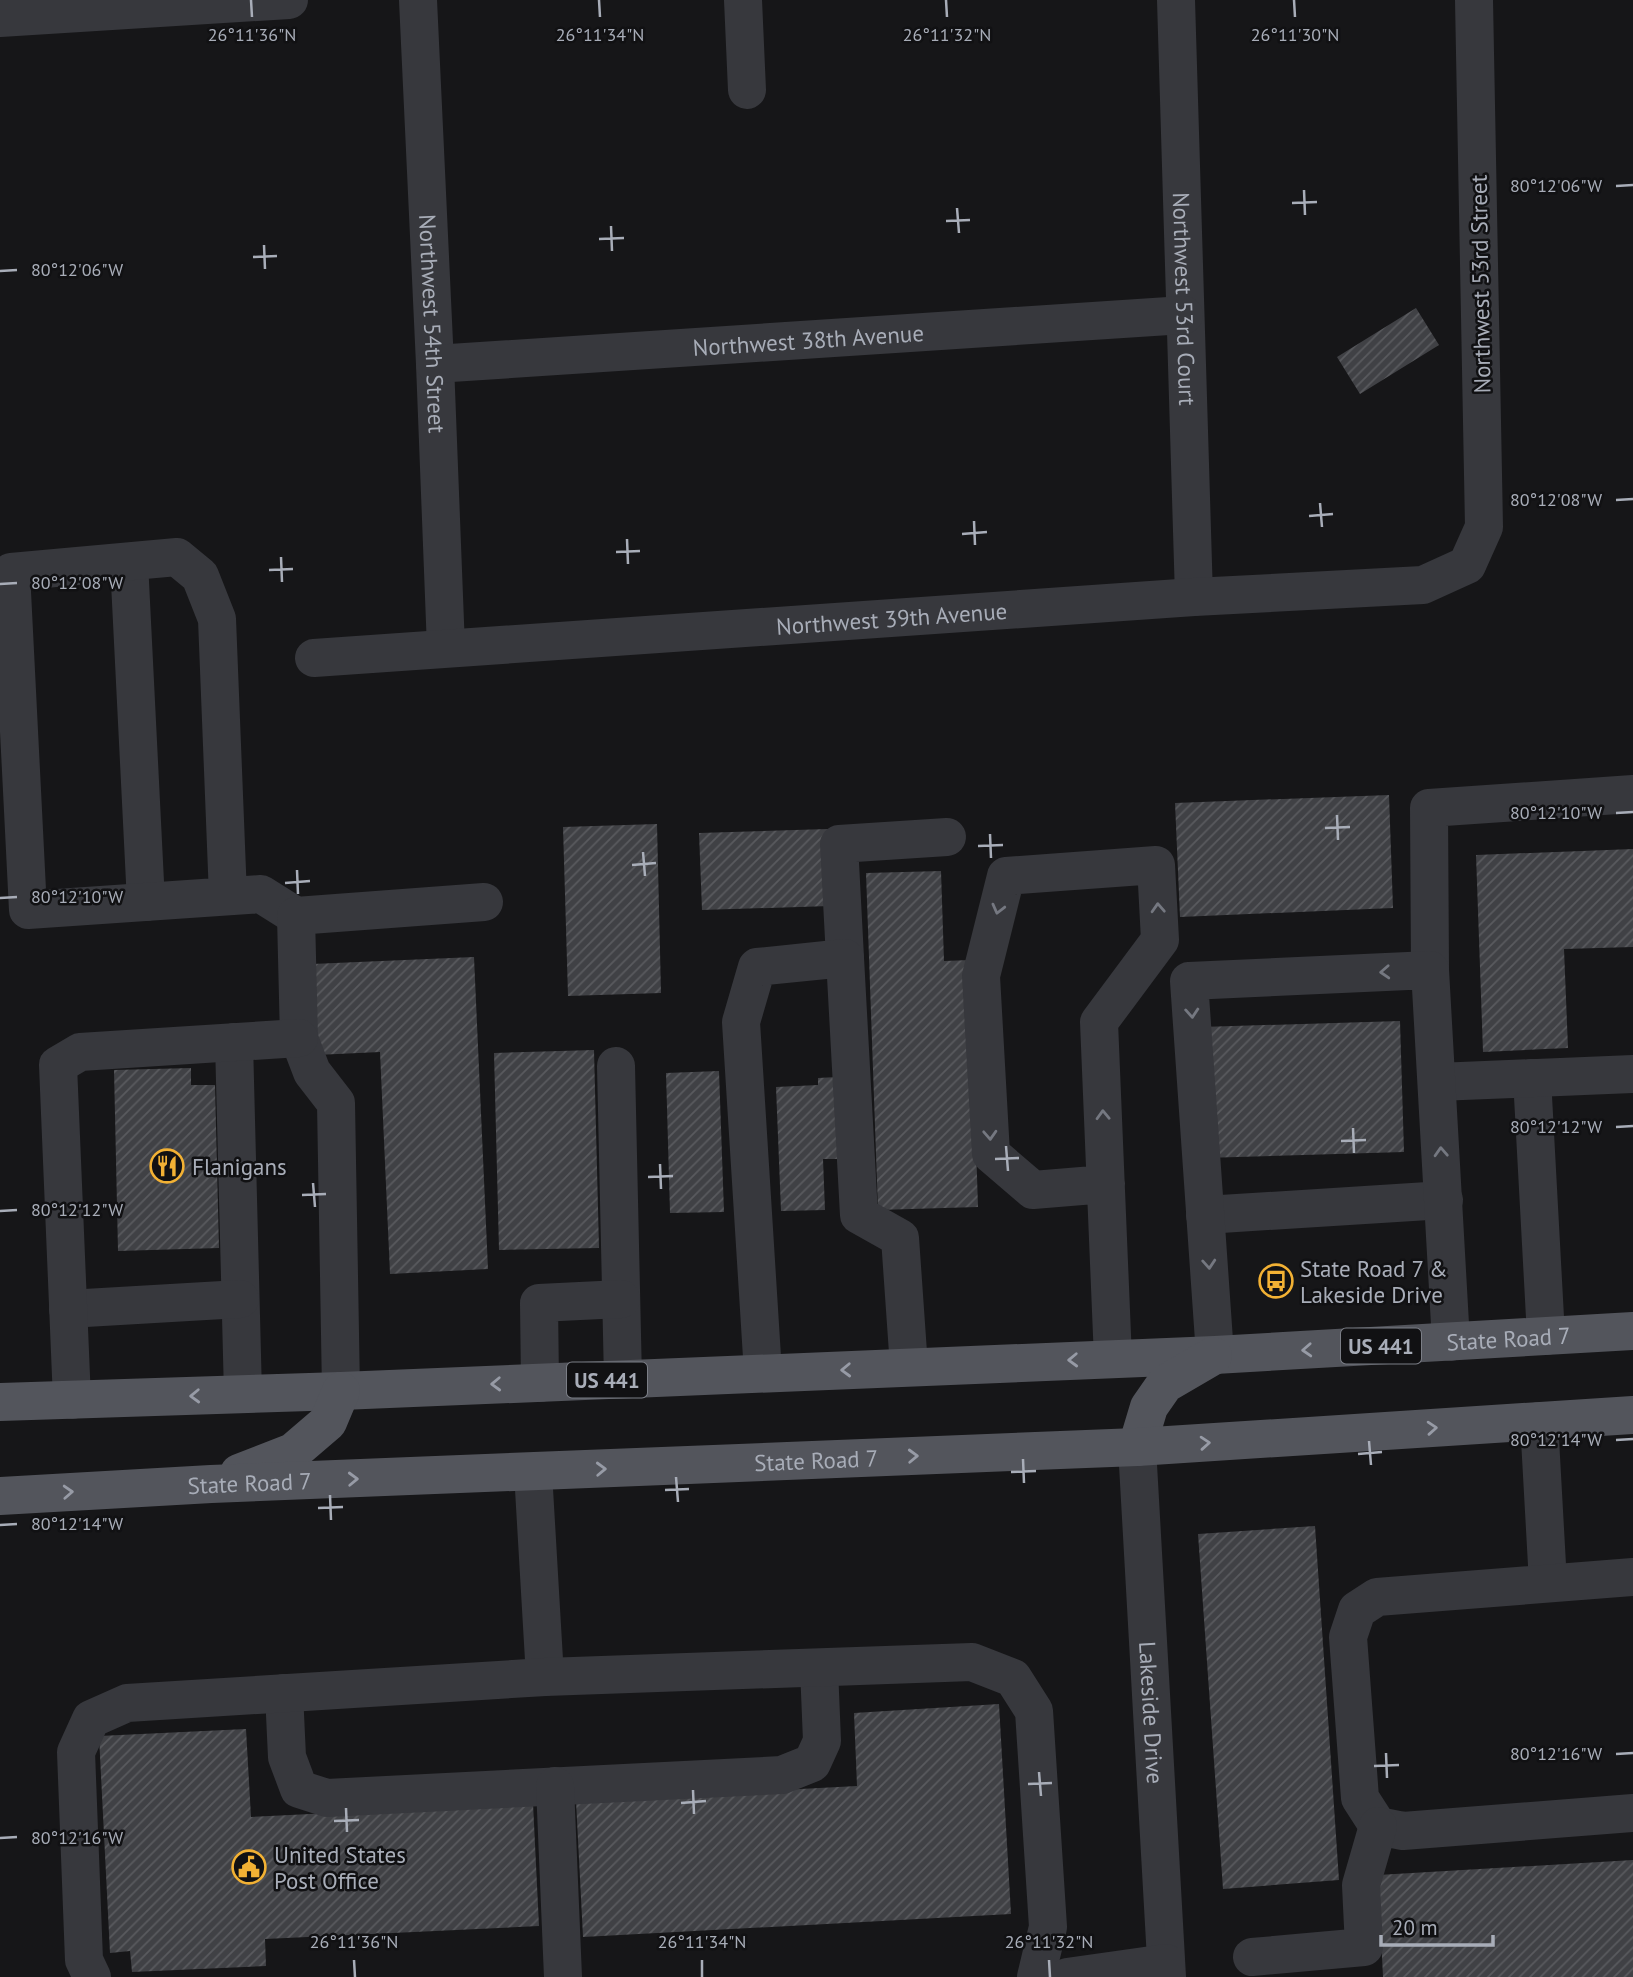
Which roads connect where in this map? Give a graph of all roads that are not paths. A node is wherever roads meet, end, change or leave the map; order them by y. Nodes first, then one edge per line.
1 (289, 0) edge
2 (418, 0) edge
3 (743, 0) edge
4 (1176, 0) edge
5 (1474, 0) edge
6 (0, 18) edge
7 (747, 90) dead end
8 (1184, 316) junction
9 (435, 364) junction
10 (129, 562) junction
11 (1467, 565) joint
12 (6, 572) edge
13 (1194, 597) junction
14 (446, 648) junction
15 (314, 658) dead end
16 (1633, 794) edge
17 (947, 837) dead end
18 (228, 896) junction
19 (146, 902) junction
20 (484, 902) dead end
21 (296, 916) junction
22 (845, 958) junction
23 (1430, 970) junction
24 (299, 1038) junction
25 (234, 1042) junction
26 (616, 1066) dead end
27 (1633, 1074) edge
28 (1532, 1078) junction
29 (1437, 1082) junction
30 (1105, 1184) junction
31 (1444, 1200) junction
32 (1205, 1215) junction
33 (240, 1299) junction
34 (621, 1299) junction
35 (68, 1309) junction
36 (1633, 1331) edge
37 (1546, 1336) junction
38 (1451, 1342) junction
39 (1214, 1354) junction
40 (1114, 1359) junction
41 (909, 1367) junction
42 (763, 1373) junction
43 (623, 1379) junction
44 (540, 1382) junction
45 (341, 1391) junction
46 (243, 1394) junction
47 (72, 1400) junction
48 (0, 1402) edge
49 (1633, 1415) edge
50 (1539, 1421) junction
51 (1137, 1447) junction
52 (533, 1472) junction
53 (211, 1485) junction
54 (0, 1496) edge
55 (1633, 1577) edge
56 (1548, 1583) junction
57 (819, 1668) junction
58 (545, 1677) junction
59 (284, 1693) junction
60 (555, 1786) junction
61 (1633, 1813) edge
62 (1378, 1826) junction
63 (1252, 1957) dead end
64 (1166, 1970) edge
65 (92, 1977) edge
66 (563, 1977) edge
67 (1036, 1977) edge
68 (1067, 1977) edge

1 - 6 street
2 - 9 street, Northwest 54th Street
3 - 7 street
4 - 8 street, Northwest 53rd Court
5 - 11 street, Northwest 53rd Street
8 - 9 street, Northwest 38th Avenue
8 - 13 street, Northwest 53rd Court
9 - 14 street, Northwest 54th Street
10 - 12 street
10 - 18 street
10 - 19 street
11 - 13 street, Northwest 39th Avenue
12 - 19 street
13 - 14 street, Northwest 39th Avenue
14 - 15 street, Northwest 39th Avenue
16 - 23 street
17 - 22 street
18 - 19 street
18 - 21 street
20 - 21 street
21 - 24 street
22 - 41 street
22 - 42 street
23 - 29 street
23 -> 32 street
24 - 25 street
24 - 45 street
25 - 33 street
25 - 35 street
26 - 34 street
27 - 28 street
28 - 29 street
28 - 37 street
31 -> 29 street
30 -> 30 street
30 - 40 street
31 - 32 street
31 - 38 street
32 -> 39 street
33 - 35 street
33 - 46 street
34 - 43 street
34 - 44 street
35 - 47 street
36 - 37 main road, State Road 7 / US 441
37 - 38 main road, State Road 7 / US 441
38 -> 39 main road, State Road 7 / US 441
39 - 40 main road, State Road 7 / US 441
39 - 51 main road
40 -> 41 main road, State Road 7 / US 441
41 -> 42 main road, State Road 7 / US 441
42 - 43 main road, State Road 7 / US 441
43 - 44 main road, State Road 7 / US 441
44 -> 45 main road, State Road 7 / US 441
45 - 46 main road, State Road 7 / US 441
45 - 53 main road
46 -> 47 main road, State Road 7 / US 441
47 - 48 main road, State Road 7 / US 441
49 - 50 main road, State Road 7
51 -> 50 main road, State Road 7
50 - 56 street
52 -> 51 main road, State Road 7
51 - 64 street, Lakeside Drive
53 -> 52 main road, State Road 7
52 - 58 street
54 -> 53 main road, State Road 7
55 - 56 street
56 - 62 street
57 - 58 street
57 - 60 street
57 - 67 street
58 - 59 street
59 - 60 street
59 - 65 street
60 - 66 street
61 - 62 street
62 - 63 street
64 - 68 street

